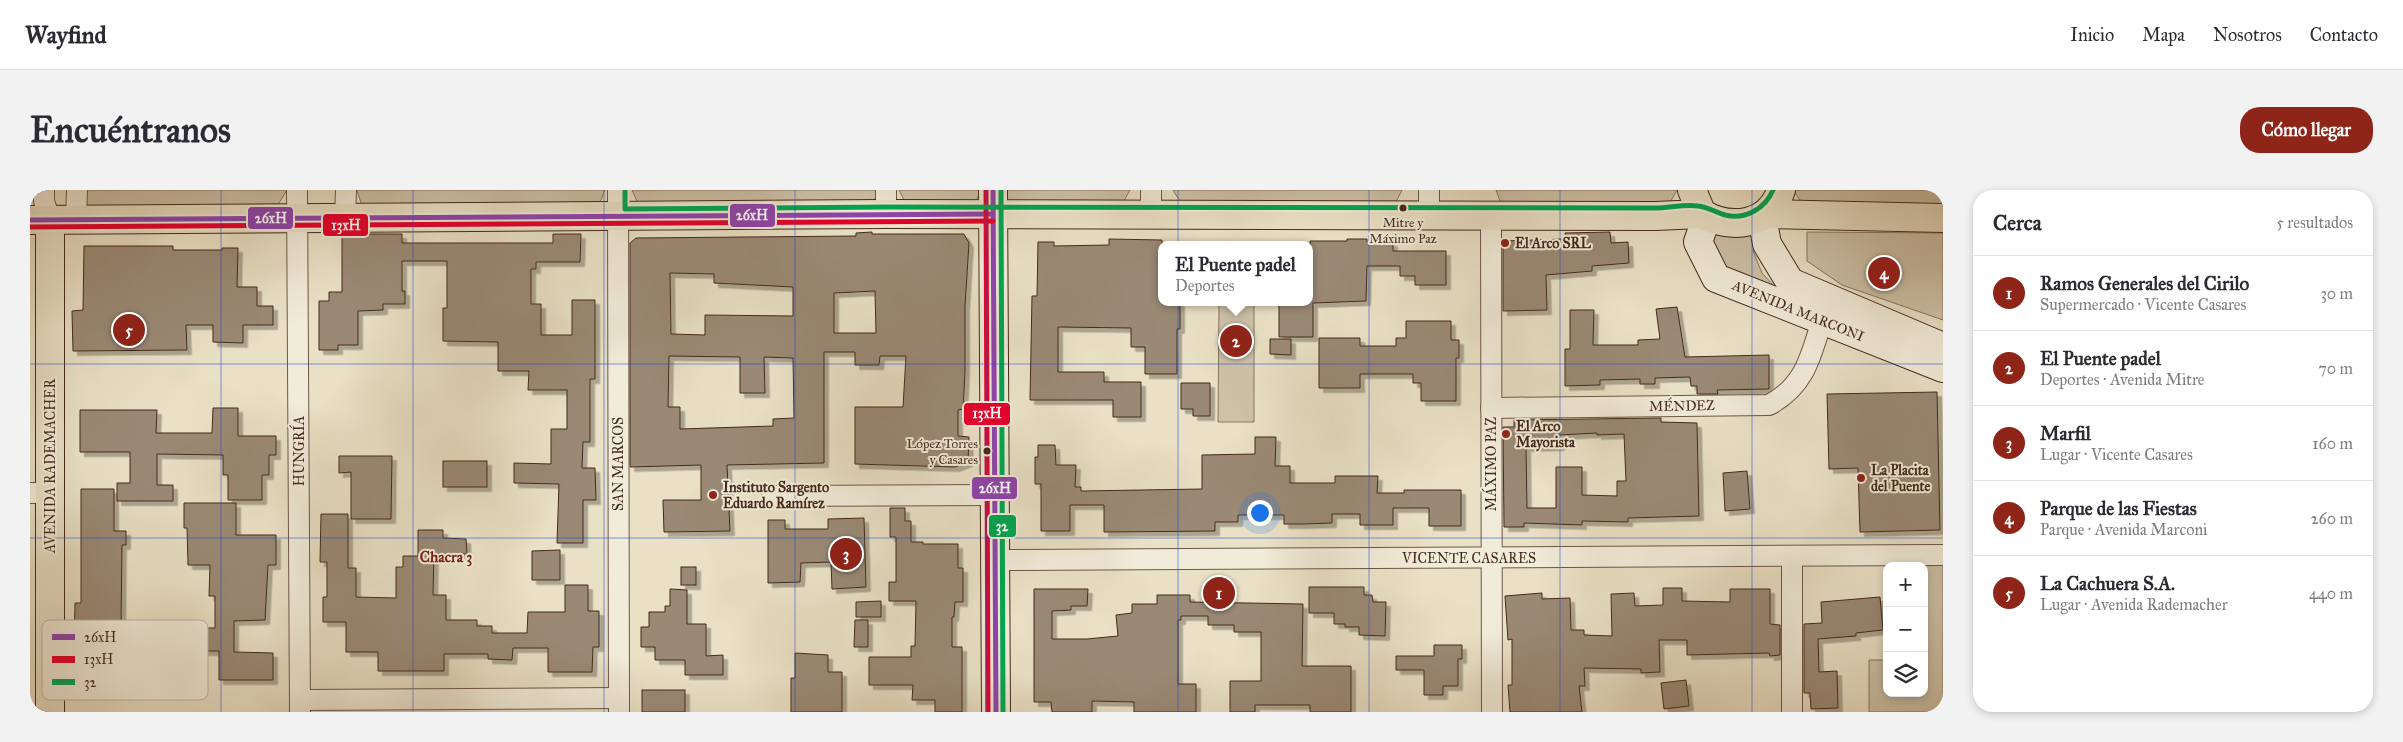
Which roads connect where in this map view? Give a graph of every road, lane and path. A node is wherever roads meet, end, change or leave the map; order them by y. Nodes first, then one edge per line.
1 (44, 190) edge
2 (77, 190) edge
3 (297, 190) edge
4 (346, 190) edge
5 (618, 190) edge
6 (1781, 190) edge
7 (886, 202) edge
8 (993, 202) edge
9 (1151, 203) edge
10 (1429, 203) edge
11 (1700, 207) edge
12 (1764, 215) junction
13 (1491, 216) junction
14 (617, 217) junction
15 (345, 218) junction
16 (1943, 218) edge
17 (298, 219) junction
18 (52, 220) edge
19 (1822, 320) junction
20 (1943, 347) edge
21 (1943, 368) edge
22 (1491, 408) junction
23 (40, 493) edge
24 (995, 495) junction
25 (772, 496) dead end
26 (1943, 555) edge
27 (1792, 556) junction
28 (1491, 558) junction
29 (995, 560) junction
30 (46, 620) edge
31 (619, 705) edge
32 (300, 706) edge
33 (996, 712) edge
34 (1492, 712) edge
35 (1792, 712) edge

1 - 18 street
2 - 18 street
3 - 17 street, HUNGRÍA
4 - 15 street
5 - 14 street, SAN MARCOS
6 - 12 main road
7 - 8 main road
7 - 14 main road
8 - 9 main road
8 - 24 main road
9 - 10 main road
10 - 13 main road
11 - 12 main road
11 - 13 main road
11 - 19 main road, AVENIDA MARCONI
12 - 16 main road
12 - 20 main road, AVENIDA MARCONI
13 - 22 street, MÁXIMO PAZ
14 - 15 main road
14 - 31 street, SAN MARCOS
15 - 17 main road
17 - 18 main road
17 - 32 street, HUNGRÍA
18 - 23 main road, AVENIDA RADEMACHER
19 - 21 main road, AVENIDA MARCONI
19 - 22 street, MÉNDEZ
22 - 28 street, MÁXIMO PAZ
23 - 30 main road, AVENIDA RADEMACHER
24 - 25 street
24 - 29 main road
26 - 27 street, VICENTE CASARES
27 - 28 street, VICENTE CASARES
27 - 35 street
28 - 29 street, VICENTE CASARES
28 - 34 street, MÁXIMO PAZ
29 - 33 main road
31 - 32 street

